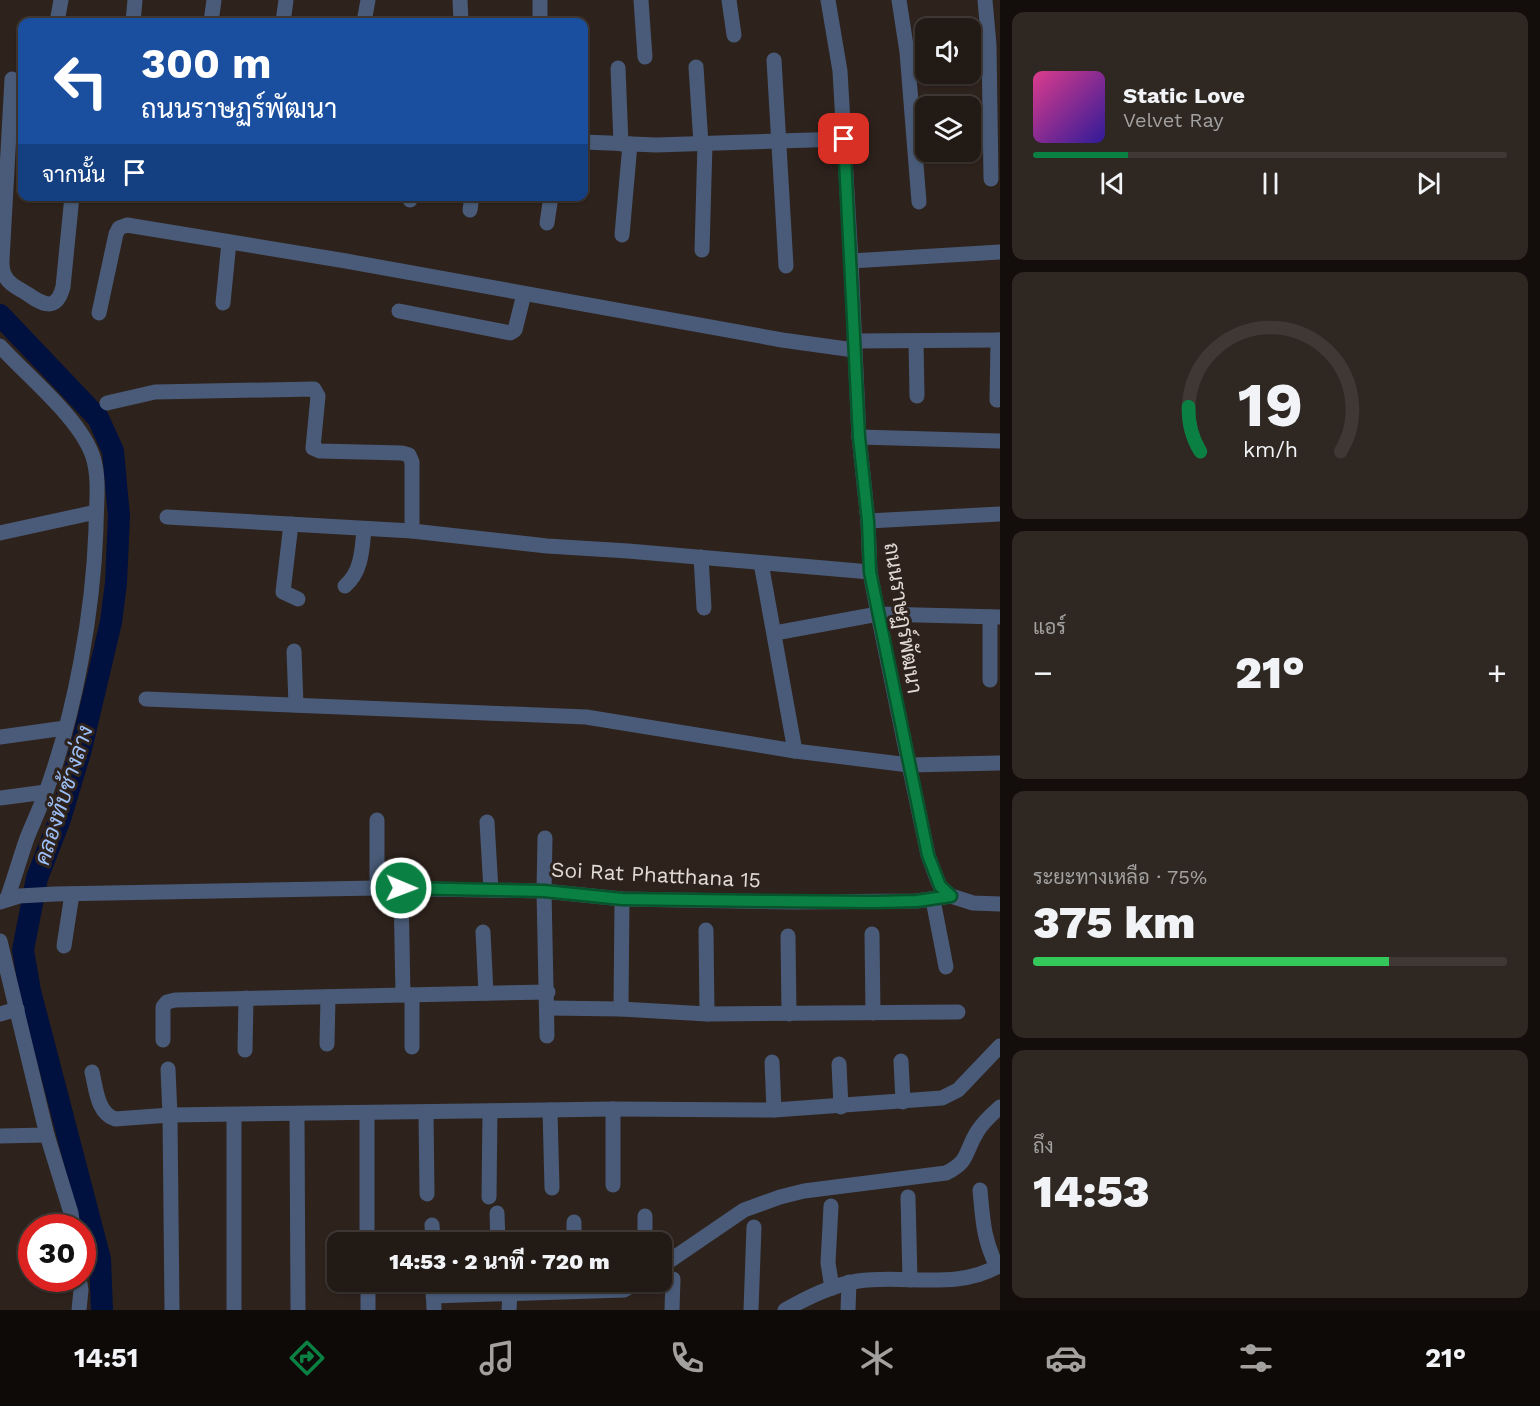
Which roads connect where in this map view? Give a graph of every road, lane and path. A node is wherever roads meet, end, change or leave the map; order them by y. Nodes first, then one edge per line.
1 (61, 0) edge
2 (135, 0) edge
3 (214, 0) edge
4 (286, 0) edge
5 (368, 0) edge
6 (460, 0) edge
7 (540, 0) edge
8 (640, 0) edge
9 (648, 0) edge
10 (729, 0) edge
11 (899, 0) edge
12 (985, 0) edge
13 (832, 1) edge
14 (58, 18) edge
15 (133, 18) edge
16 (212, 18) edge
17 (284, 18) edge
18 (365, 18) edge
19 (461, 18) edge
20 (540, 18) edge
21 (650, 32) dead end
22 (734, 35) dead end
23 (645, 57) dead end
24 (774, 60) dead end
25 (696, 67) dead end
26 (618, 68) dead end
27 (11, 79) edge
28 (844, 139) junction
29 (780, 141) junction
30 (588, 142) edge
31 (626, 144) junction
32 (703, 144) junction
33 (991, 178) dead end
34 (72, 201) edge
35 (550, 201) edge
36 (919, 202) dead end
37 (547, 223) dead end
38 (622, 235) dead end
39 (229, 242) junction
40 (702, 250) dead end
41 (1000, 252) edge
42 (851, 261) junction
43 (786, 266) dead end
44 (524, 294) junction
45 (223, 303) dead end
46 (399, 311) dead end
47 (99, 313) dead end
48 (999, 340) edge
49 (916, 341) junction
50 (0, 346) edge
51 (854, 346) junction
52 (5, 360) edge
53 (917, 396) dead end
54 (997, 400) dead end
55 (107, 403) dead end
56 (859, 437) junction
57 (1000, 441) edge
58 (96, 512) junction
59 (1000, 514) edge
60 (167, 517) dead end
61 (868, 521) junction
62 (291, 524) junction
63 (364, 529) junction
64 (412, 531) junction
65 (0, 533) edge
66 (701, 557) junction
67 (761, 563) junction
68 (870, 572) junction
69 (345, 586) dead end
70 (298, 599) dead end
71 (704, 608) dead end
72 (878, 614) junction
73 (995, 617) edge
74 (775, 633) junction
75 (294, 651) dead end
76 (990, 680) dead end
77 (146, 699) dead end
78 (296, 705) junction
79 (65, 728) junction
80 (0, 737) edge
81 (795, 751) junction
82 (1000, 763) edge
83 (909, 765) junction
84 (46, 792) junction
85 (0, 798) edge
86 (377, 820) dead end
87 (488, 822) dead end
88 (545, 838) dead end
89 (376, 888) junction
90 (401, 888) junction
91 (491, 890) junction
92 (544, 891) junction
93 (72, 894) junction
94 (951, 896) junction
95 (622, 899) junction
96 (933, 900) junction
97 (4, 901) edge
98 (1000, 904) edge
99 (706, 930) dead end
100 (483, 932) dead end
101 (872, 934) dead end
102 (788, 936) dead end
103 (0, 941) edge
104 (64, 946) dead end
105 (946, 967) dead end
106 (548, 992) junction
107 (486, 993) junction
108 (407, 995) junction
109 (328, 997) junction
110 (246, 998) junction
111 (548, 1008) junction
112 (17, 1009) junction
113 (621, 1009) junction
114 (958, 1012) dead end
115 (873, 1013) junction
116 (0, 1014) edge
117 (707, 1014) junction
118 (789, 1014) junction
119 (547, 1036) dead end
120 (164, 1040) dead end
121 (327, 1044) dead end
122 (1000, 1046) edge
123 (412, 1047) dead end
124 (245, 1050) dead end
125 (901, 1061) dead end
126 (772, 1062) dead end
127 (840, 1064) dead end
128 (168, 1069) dead end
129 (92, 1072) dead end
130 (903, 1102) junction
131 (841, 1107) junction
132 (1000, 1107) edge
133 (613, 1109) junction
134 (550, 1110) junction
135 (774, 1110) junction
136 (490, 1111) junction
137 (426, 1112) junction
138 (367, 1113) junction
139 (297, 1114) junction
140 (234, 1115) junction
141 (170, 1116) junction
142 (0, 1136) edge
143 (47, 1136) junction
144 (614, 1185) dead end
145 (552, 1188) dead end
146 (980, 1190) dead end
147 (427, 1194) dead end
148 (489, 1197) dead end
149 (908, 1197) dead end
150 (831, 1206) dead end
151 (497, 1213) dead end
152 (71, 1214) edge
153 (645, 1216) dead end
154 (574, 1222) dead end
155 (432, 1225) dead end
156 (754, 1227) dead end
157 (367, 1232) edge
158 (432, 1232) edge
159 (498, 1232) edge
160 (574, 1232) edge
161 (645, 1232) edge
162 (672, 1259) edge
163 (999, 1266) edge
164 (673, 1279) dead end
165 (910, 1280) junction
166 (849, 1282) junction
167 (832, 1287) junction
168 (79, 1292) edge
169 (368, 1292) edge
170 (474, 1292) edge
171 (505, 1292) edge
172 (433, 1296) edge
173 (79, 1310) edge
174 (172, 1310) edge
175 (234, 1310) edge
176 (298, 1310) edge
177 (368, 1310) edge
178 (509, 1310) edge
179 (672, 1310) edge
180 (751, 1310) edge
181 (785, 1310) edge
182 (848, 1310) edge

1 - 14 street
2 - 15 street
3 - 16 street
4 - 17 street
5 - 18 street
6 - 19 street
7 - 20 street
8 - 23 street
9 - 21 street
10 - 22 street
11 - 36 street
12 - 33 street
13 - 28 street, ถนนราษฏร์พัฒนา
24 - 29 street
25 - 32 street
26 - 31 street
27 - 34 street
28 - 29 street
28 - 42 street, ถนนราษฏร์พัฒนา
29 - 32 street
29 - 43 street
30 - 31 street
31 - 32 street
31 - 38 street
32 - 40 street
35 - 37 street
39 - 44 street
39 - 45 street
39 - 47 street
41 - 42 street
42 - 51 street, ถนนราษฏร์พัฒนา
44 - 46 street
44 - 51 street
48 - 49 street
48 - 54 street
49 - 51 street
49 - 53 street
50 - 52 street
51 - 56 street, ถนนราษฏร์พัฒนา
52 - 58 street
55 - 64 street
56 - 57 street
56 - 61 street, ถนนราษฏร์พัฒนา
58 - 65 street
58 - 79 street
59 - 61 street
60 - 62 street
61 - 68 street, ถนนราษฏร์พัฒนา
62 - 63 street
62 - 70 street
63 - 64 street
63 - 69 street
64 - 66 street
66 - 67 street
66 - 71 street
67 - 68 street
67 - 74 street
68 - 72 street, ถนนราษฏร์พัฒนา
72 - 73 street
72 - 74 street
72 - 83 street, ถนนราษฏร์พัฒนา
73 - 76 street
74 - 81 street
75 - 78 street
77 - 78 street
78 - 81 street
79 - 80 street
79 - 84 street
81 - 83 street
82 - 83 street
83 - 94 street, ถนนราษฏร์พัฒนา
84 - 85 street
84 - 97 street
86 - 89 street
87 - 91 street
88 - 92 street
89 - 90 street, Soi Rat Phatthana 15
89 - 93 street, Soi Rat Phatthana 15
90 - 91 street, Soi Rat Phatthana 15
90 - 108 street
91 - 92 street, Soi Rat Phatthana 15
92 - 95 street, Soi Rat Phatthana 15
92 - 106 street
93 - 97 street, Soi Rat Phatthana 15
93 - 104 street
94 - 96 street, Soi Rat Phatthana 15
94 - 98 street
95 - 96 street, Soi Rat Phatthana 15
95 - 113 street
96 - 105 street
99 - 117 street
100 - 107 street
101 - 115 street
102 - 118 street
103 - 112 street
106 - 107 street
106 - 111 street
107 - 108 street
108 - 109 street
108 - 123 street
109 - 110 street
109 - 121 street
110 - 120 street
110 - 124 street
111 - 113 street
111 - 119 street
112 - 116 street
112 - 143 street
113 - 117 street
114 - 115 street
115 - 118 street
117 - 118 street
122 - 130 street
125 - 130 street
126 - 135 street
127 - 131 street
128 - 141 street
129 - 141 street
130 - 131 street
131 - 135 street
132 - 162 street
133 - 134 street
133 - 135 street
133 - 144 street
134 - 136 street
134 - 145 street
136 - 137 street
136 - 148 street
137 - 138 street
137 - 147 street
138 - 139 street
138 - 157 street
139 - 140 street
139 - 176 street
140 - 141 street
140 - 175 street
141 - 174 street
142 - 143 street
143 - 152 street
146 - 163 street
149 - 165 street
150 - 167 street
151 - 159 street
153 - 161 street
154 - 160 street
155 - 158 street
156 - 180 street
163 - 165 street
164 - 179 street
165 - 166 street
166 - 167 street
166 - 182 street
167 - 181 street
168 - 173 street
169 - 177 street
170 - 172 street
171 - 178 street

